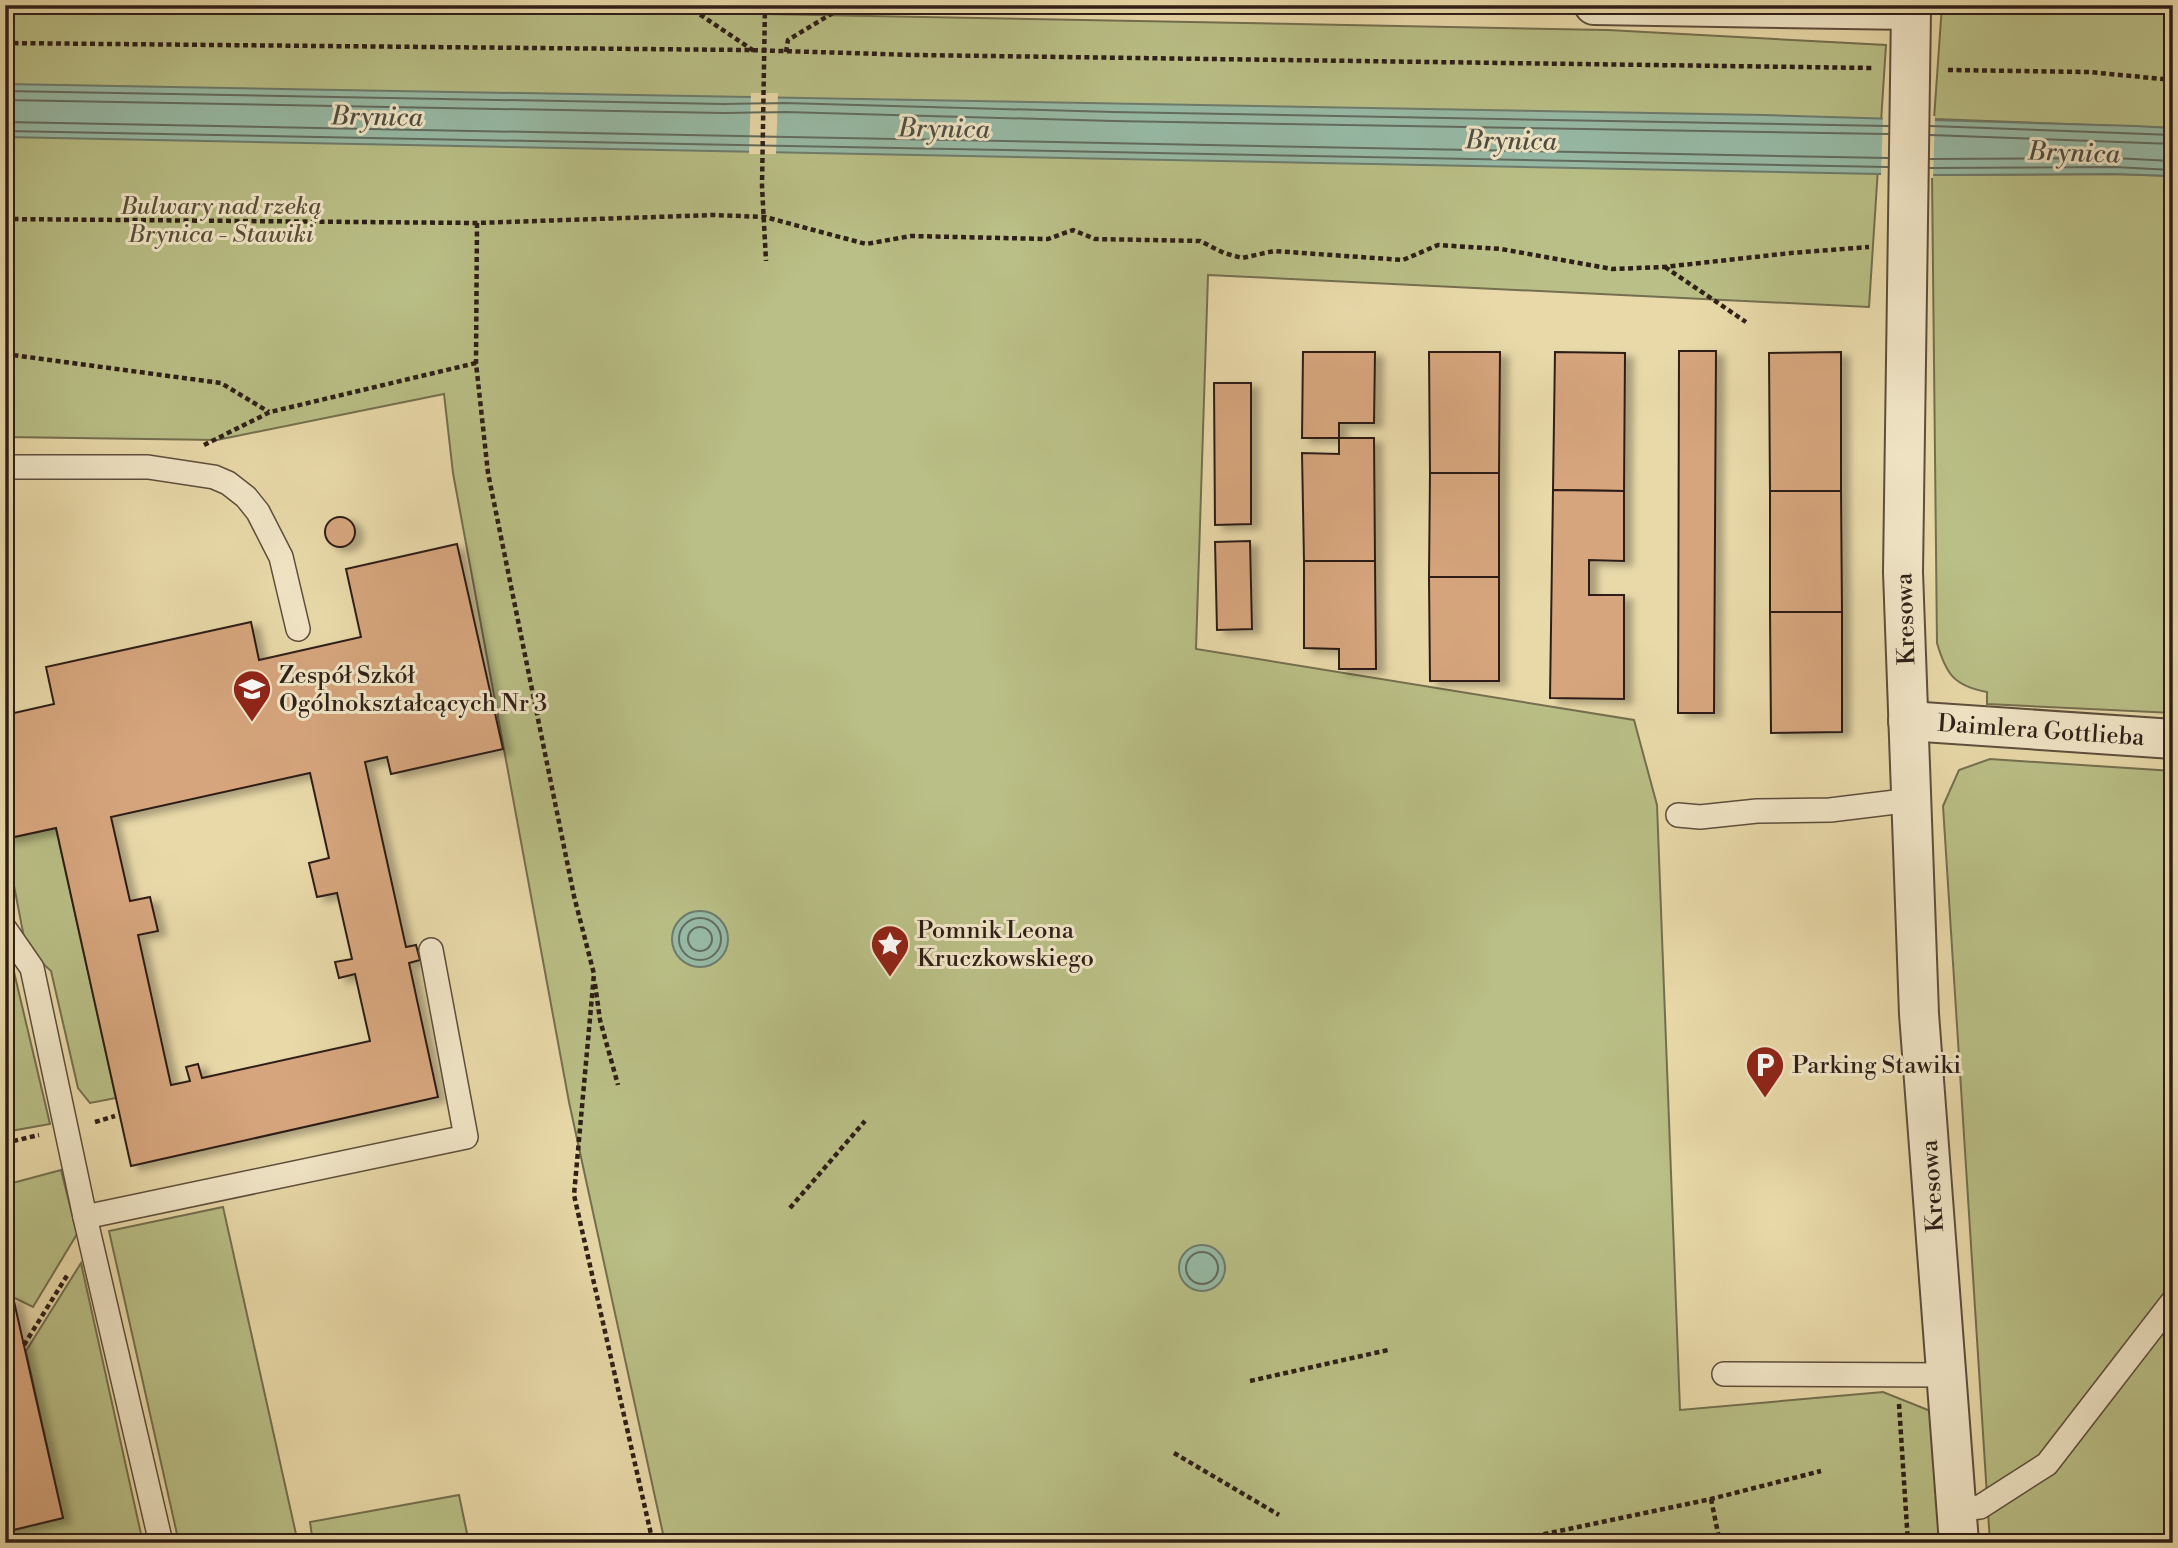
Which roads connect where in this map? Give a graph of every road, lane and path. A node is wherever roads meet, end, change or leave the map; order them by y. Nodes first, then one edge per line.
1 (686, 5) edge
2 (765, 5) edge
3 (846, 5) edge
4 (1594, 5) edge
5 (1611, 5) edge
6 (1911, 8) edge
7 (5, 43) edge
8 (755, 51) junction
9 (763, 51) junction
10 (786, 52) junction
11 (1911, 74) junction
12 (2173, 80) edge
13 (765, 216) junction
14 (5, 219) edge
15 (477, 223) junction
16 (1880, 246) dead end
17 (766, 261) dead end
18 (1664, 267) junction
19 (1746, 322) dead end
20 (5, 354) edge
21 (476, 363) junction
22 (270, 412) junction
23 (201, 446) dead end
24 (5, 467) edge
25 (299, 629) dead end
26 (1908, 721) junction
27 (2173, 739) edge
28 (1912, 800) junction
29 (1678, 815) dead end
30 (5, 929) edge
31 (431, 950) dead end
32 (594, 974) junction
33 (618, 1085) dead end
34 (865, 1121) dead end
35 (790, 1208) dead end
36 (88, 1227) junction
37 (2173, 1301) edge
38 (24, 1345) dead end
39 (1388, 1350) dead end
40 (1724, 1374) dead end
41 (1947, 1375) junction
42 (1250, 1381) dead end
43 (1174, 1453) dead end
44 (1821, 1471) dead end
45 (1711, 1499) junction
46 (1279, 1515) dead end
47 (1958, 1526) edge
48 (161, 1543) edge
49 (653, 1543) edge
50 (1502, 1543) edge
51 (1720, 1543) edge

1 - 8 path
2 - 9 path
3 - 10 path
4 - 5 street, Kresowa
5 - 6 street, Kresowa
6 - 11 street, Kresowa
7 - 8 path
8 - 9 path
9 - 10 path
9 - 13 path
10 - 11 path
11 - 12 path
11 - 26 street, Kresowa
13 - 15 path
13 - 17 path
13 - 18 path
14 - 15 path
15 - 21 path
16 - 18 path
18 - 19 path
20 - 22 path
21 - 22 path
21 - 32 path
22 - 23 path
24 - 25 lane
26 - 27 street, Daimlera Gottlieba
26 - 28 street, Kresowa
28 - 29 lane
28 - 41 street, Kresowa
30 - 36 lane
31 - 36 lane
32 - 33 path
32 - 49 path
34 - 35 path
36 - 38 path
36 - 48 lane
37 - 47 lane
39 - 42 path
40 - 41 lane
41 - 47 street, Kresowa
43 - 46 path
44 - 45 path
45 - 50 path
45 - 51 path

